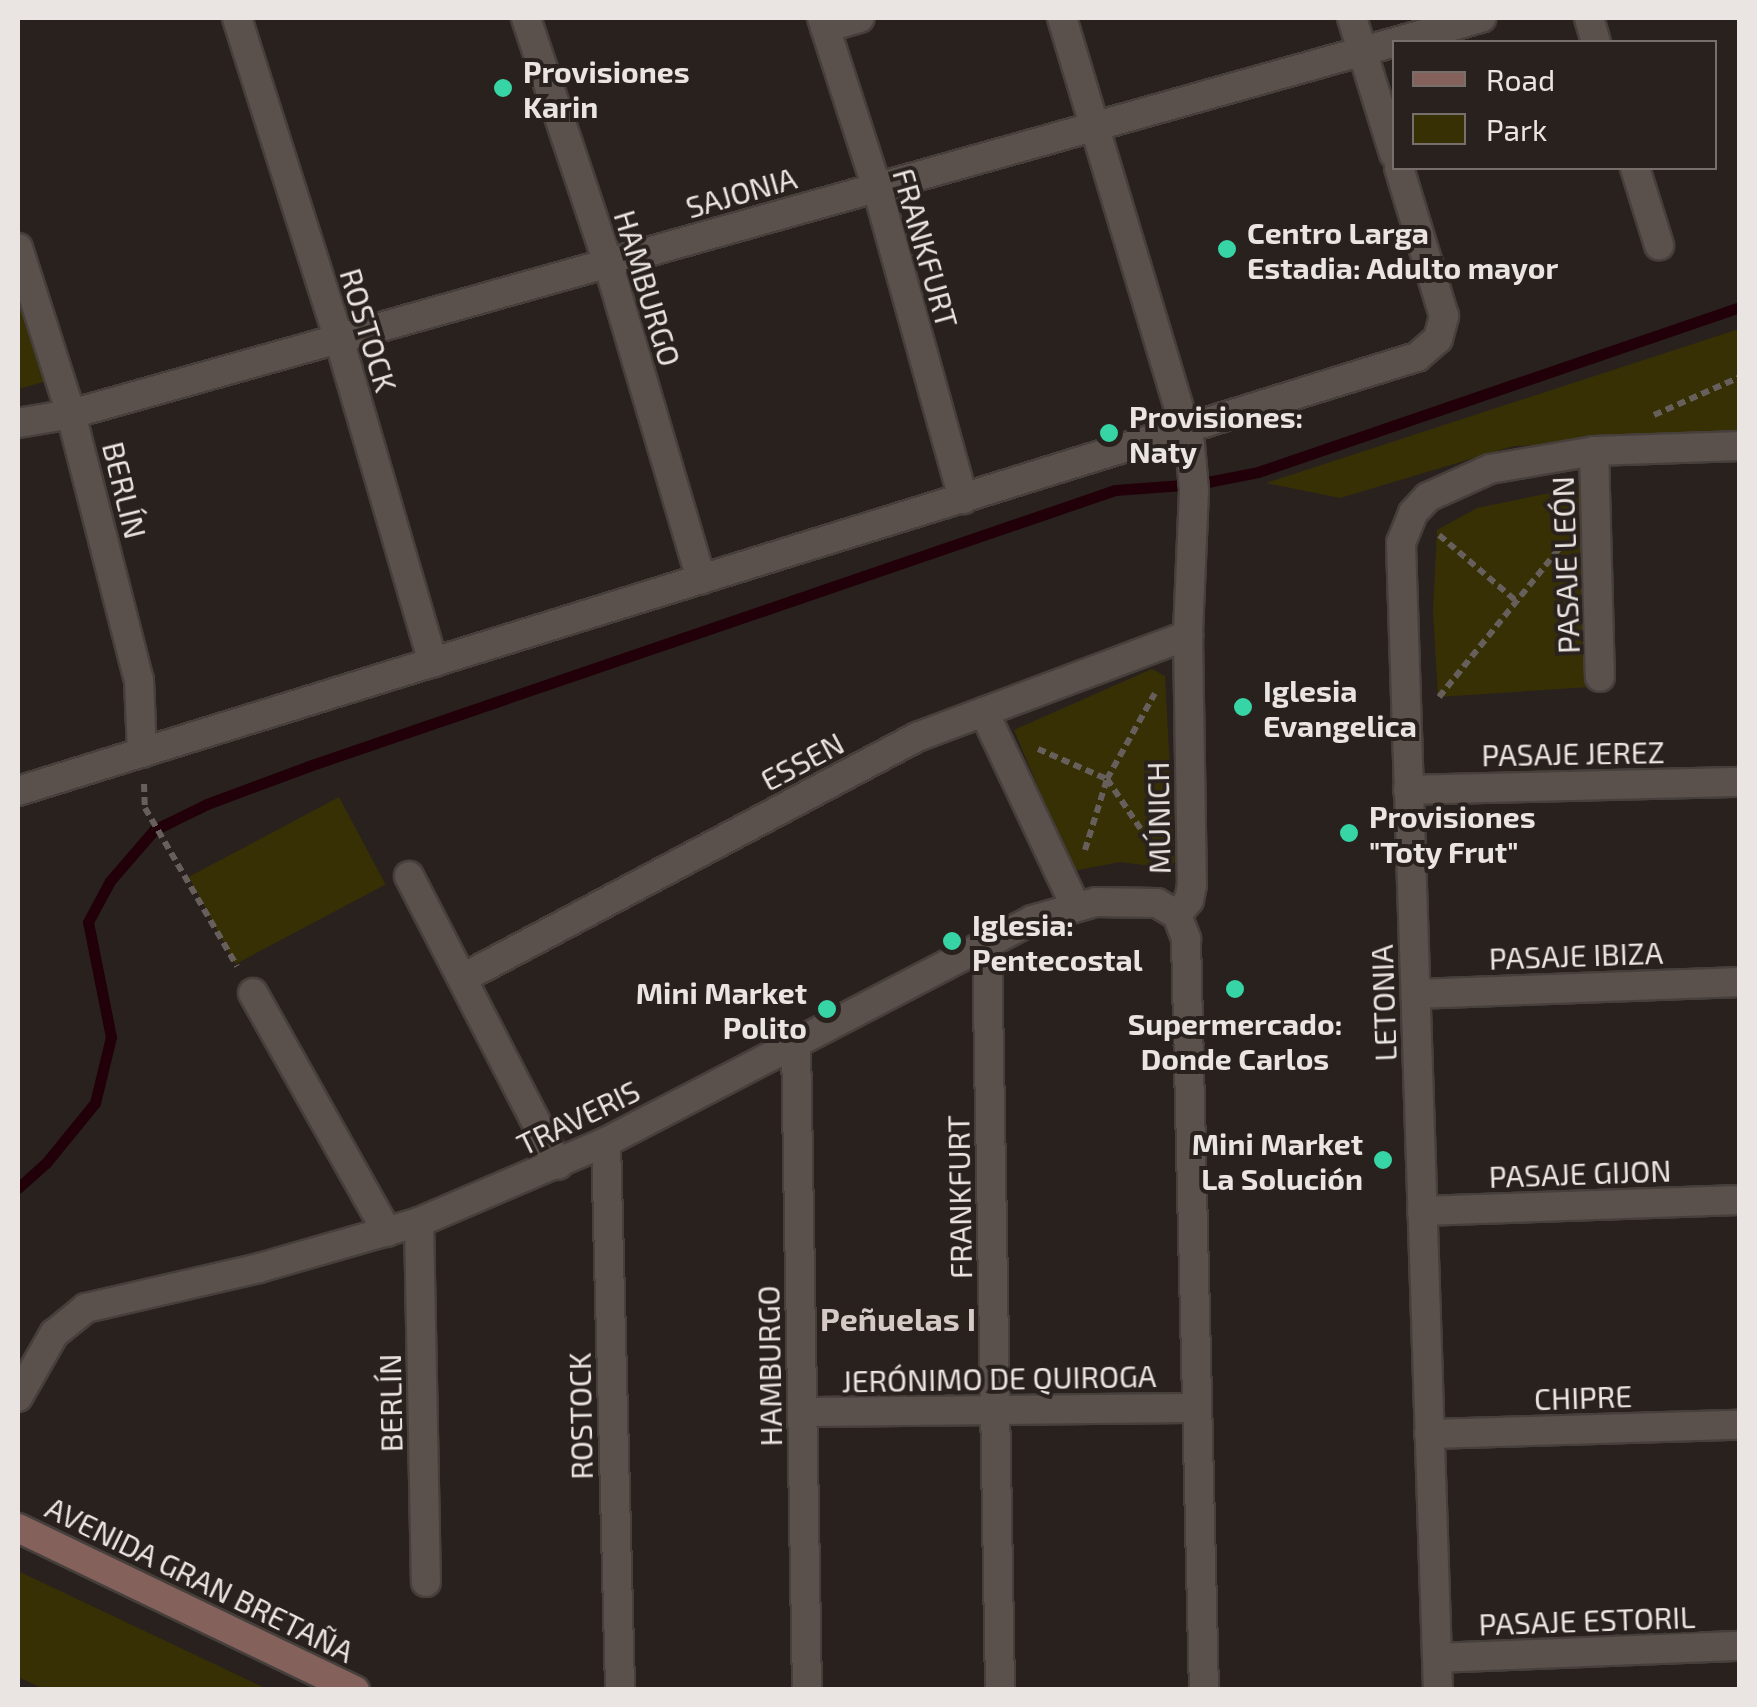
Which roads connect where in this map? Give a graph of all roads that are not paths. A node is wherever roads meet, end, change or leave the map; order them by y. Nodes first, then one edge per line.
1 (237, 18) edge
2 (526, 18) edge
3 (860, 18) edge
4 (1062, 18) edge
5 (1352, 18) edge
6 (1481, 18) edge
7 (824, 23) edge
8 (1402, 40) edge
9 (1392, 43) edge
10 (1362, 51) junction
11 (1097, 126) junction
12 (1392, 148) edge
13 (1399, 170) edge
14 (1636, 170) edge
15 (876, 188) junction
16 (1659, 245) dead end
17 (18, 248) edge
18 (608, 263) junction
19 (338, 339) junction
20 (71, 414) junction
21 (18, 423) edge
22 (1188, 437) junction
23 (1740, 446) edge
24 (1594, 452) junction
25 (963, 498) junction
26 (701, 580) junction
27 (1188, 636) junction
28 (432, 663) junction
29 (1600, 677) dead end
30 (988, 720) junction
31 (142, 753) junction
32 (1740, 782) edge
33 (1408, 790) junction
34 (18, 791) edge
35 (409, 876) dead end
36 (1075, 905) junction
37 (1177, 915) junction
38 (987, 943) junction
39 (463, 978) junction
40 (1740, 982) edge
41 (253, 993) road end
42 (1416, 994) junction
43 (796, 1042) junction
44 (606, 1142) junction
45 (558, 1165) junction
46 (1740, 1200) edge
47 (1422, 1210) junction
48 (418, 1222) junction
49 (387, 1232) junction
50 (18, 1397) edge
51 (1197, 1408) junction
52 (995, 1410) junction
53 (802, 1412) junction
54 (1740, 1425) edge
55 (1429, 1434) junction
56 (18, 1528) edge
57 (426, 1582) dead end
58 (1740, 1646) edge
59 (1437, 1658) junction
60 (620, 1688) edge
61 (355, 1690) edge
62 (807, 1690) edge
63 (1000, 1690) edge
64 (1204, 1690) edge
65 (1438, 1690) edge

1 - 19 street, ROSTOCK
2 - 18 street, HAMBURGO
3 - 7 street
4 - 11 street, MÚNICH
5 - 10 street
6 - 8 street, SAJONIA
7 - 15 street, FRANKFURT
9 - 10 street, SAJONIA
10 - 11 street, SAJONIA
10 - 12 street
11 - 15 street, SAJONIA
11 - 22 street, MÚNICH
13 - 22 street
14 - 16 street
15 - 18 street, SAJONIA
15 - 25 street, FRANKFURT
17 - 20 street, BERLÍN
18 - 19 street, SAJONIA
18 - 26 street, HAMBURGO
19 - 20 street, SAJONIA
19 - 28 street, ROSTOCK
20 - 21 street, SAJONIA
20 - 31 street, BERLÍN
22 - 25 street
22 - 27 street, MÚNICH
23 - 24 street, LETONIA
24 - 29 street, PASAJE LEÓN
24 - 33 street, LETONIA
25 - 26 street
26 - 28 street
27 - 30 street, ESSEN
27 - 37 street, MÚNICH
28 - 31 street
30 - 36 street
30 - 39 street, ESSEN
31 - 34 street
32 - 33 street, PASAJE JEREZ
33 - 42 street, LETONIA
35 - 39 street
36 - 37 street, TRAVERIS
36 - 38 street, TRAVERIS
37 - 51 street, MÚNICH
38 - 43 street, TRAVERIS
38 - 52 street, FRANKFURT
39 - 45 street
40 - 42 street, PASAJE IBIZA
41 - 49 street
42 - 47 street, LETONIA
43 - 44 street, TRAVERIS
43 - 53 street, HAMBURGO
44 - 45 street, TRAVERIS
44 - 60 street, ROSTOCK
45 - 48 street, TRAVERIS
46 - 47 street, PASAJE GIJON
47 - 55 street, LETONIA
48 - 49 street, TRAVERIS
48 - 57 street, BERLÍN
49 - 50 street, TRAVERIS
51 - 52 street, JERÓNIMO DE QUIROGA
51 - 64 street, MÚNICH
52 - 53 street, JERÓNIMO DE QUIROGA
52 - 63 street, FRANKFURT
53 - 62 street, HAMBURGO
54 - 55 street, CHIPRE
55 - 59 street, LETONIA
56 - 61 main road, AVENIDA GRAN BRETAÑA
58 - 59 street, PASAJE ESTORIL
59 - 65 street, LETONIA

